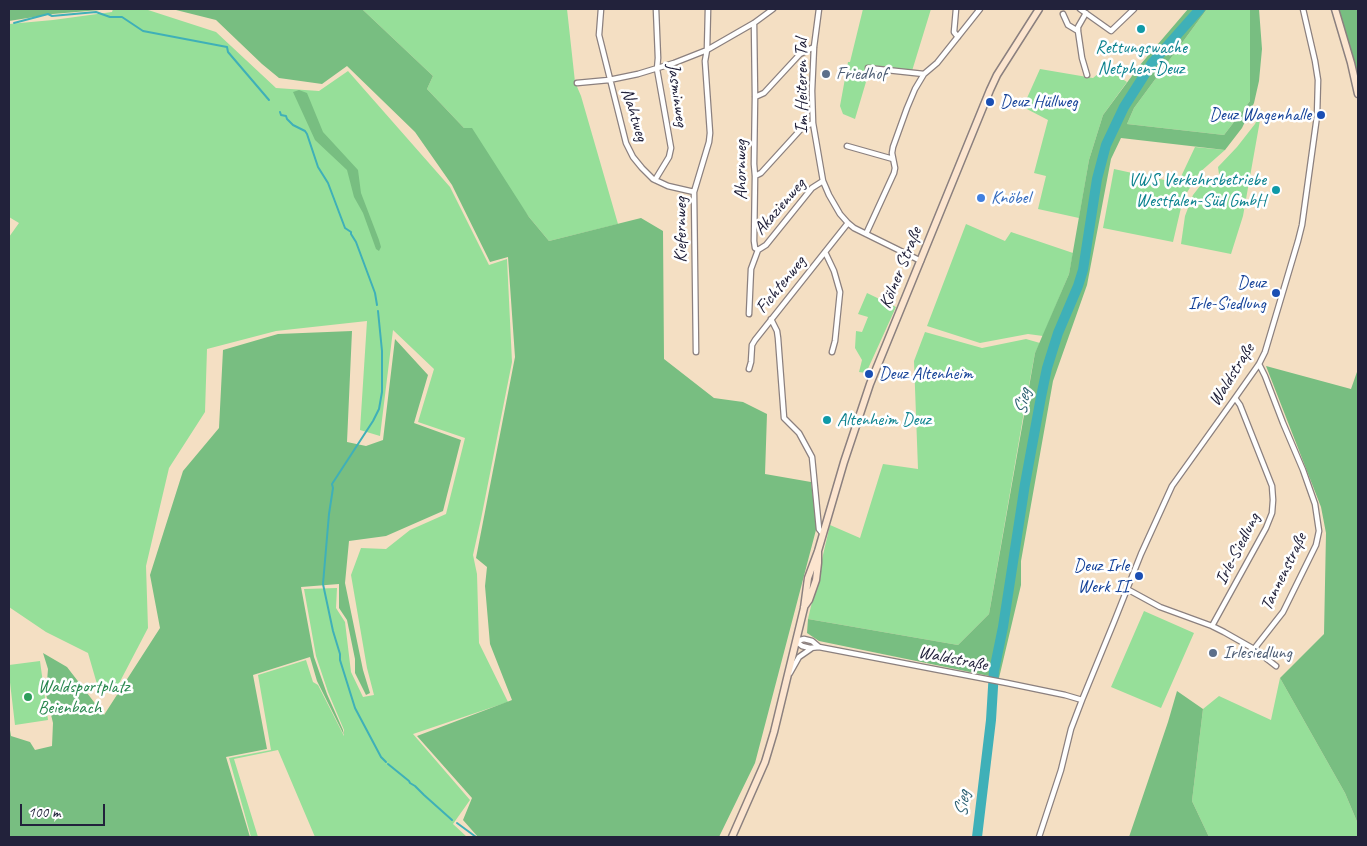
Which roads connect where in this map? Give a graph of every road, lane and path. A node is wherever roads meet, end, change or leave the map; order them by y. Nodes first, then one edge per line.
1 (602, 9) edge
2 (656, 9) edge
3 (708, 9) edge
4 (773, 9) edge
5 (819, 9) edge
6 (956, 9) edge
7 (980, 9) edge
8 (1039, 9) edge
9 (1080, 9) edge
10 (1134, 9) edge
11 (1303, 9) edge
12 (1335, 9) edge
13 (1086, 13) junction
14 (1063, 14) dead end
15 (754, 23) junction
16 (1078, 31) junction
17 (958, 38) junction
18 (814, 47) junction
19 (707, 50) junction
20 (868, 68) dead end
21 (657, 69) junction
22 (924, 74) junction
23 (1087, 75) dead end
24 (609, 80) junction
25 (577, 84) dead end
26 (1358, 94) edge
27 (755, 97) junction
28 (813, 123) junction
29 (847, 146) dead end
30 (893, 159) junction
31 (755, 176) junction
32 (655, 180) junction
33 (823, 181) junction
34 (694, 192) junction
35 (848, 223) junction
36 (866, 234) junction
37 (758, 250) junction
38 (825, 252) junction
39 (920, 260) junction
40 (749, 314) dead end
41 (771, 319) junction
42 (696, 352) dead end
43 (832, 352) dead end
44 (1259, 364) junction
45 (749, 369) dead end
46 (1235, 398) junction
47 (823, 534) junction
48 (1127, 589) junction
49 (1212, 626) junction
50 (796, 641) junction
51 (819, 647) junction
52 (812, 648) junction
53 (1254, 649) junction
54 (1276, 666) dead end
55 (788, 676) junction
56 (1082, 700) junction
57 (732, 837) edge
58 (1038, 837) edge

1 - 24 street, Nahtweg
2 - 21 street, Jasminweg
3 - 19 street, Kiefernweg
4 - 15 street
5 - 18 street, Im Heiteren Tal
6 - 17 street
7 - 17 street
8 - 39 main road, Kölner Straße
9 - 13 street
10 - 13 street
11 - 44 street, Waldstraße
12 - 26 main road
13 - 16 street
14 - 16 street
15 - 19 street
15 - 27 street, Ahornweg
16 - 23 street
17 - 22 street
18 - 27 street
18 - 28 street, Im Heiteren Tal
19 - 21 street
19 - 34 street, Kiefernweg
20 - 22 street
21 - 24 street
21 - 32 street, Jasminweg
22 - 30 street
24 - 25 street
24 - 32 street, Nahtweg
27 - 31 street, Ahornweg
28 - 31 street
28 - 33 street, Im Heiteren Tal
29 - 30 street
30 - 36 street
31 - 37 street, Ahornweg
32 - 34 street, Nahtweg
33 - 35 street, Im Heiteren Tal
33 - 37 street, Akazienweg
34 - 42 street, Kiefernweg
35 - 36 street, Im Heiteren Tal
35 - 38 street, Fichtenweg
36 - 39 street, Im Heiteren Tal
37 - 40 street, Ahornweg
38 - 41 street, Fichtenweg
38 - 43 street
39 - 47 main road, Kölner Straße
41 - 45 street, Fichtenweg
41 - 47 street
44 - 46 street, Waldstraße
44 - 53 street, Tannenstraße
46 - 48 street, Waldstraße
46 - 49 street, Irle-Siedlung
47 - 50 main road, Kölner Straße
48 - 49 street
48 - 56 street, Waldstraße
49 - 53 street
50 - 51 street, Waldstraße
50 - 52 street
50 - 55 main road, Kölner Straße
51 - 52 street, Waldstraße
51 - 56 street, Waldstraße
52 - 55 street
53 - 54 street
55 - 57 main road, Kölner Straße
56 - 58 street, Waldstraße

